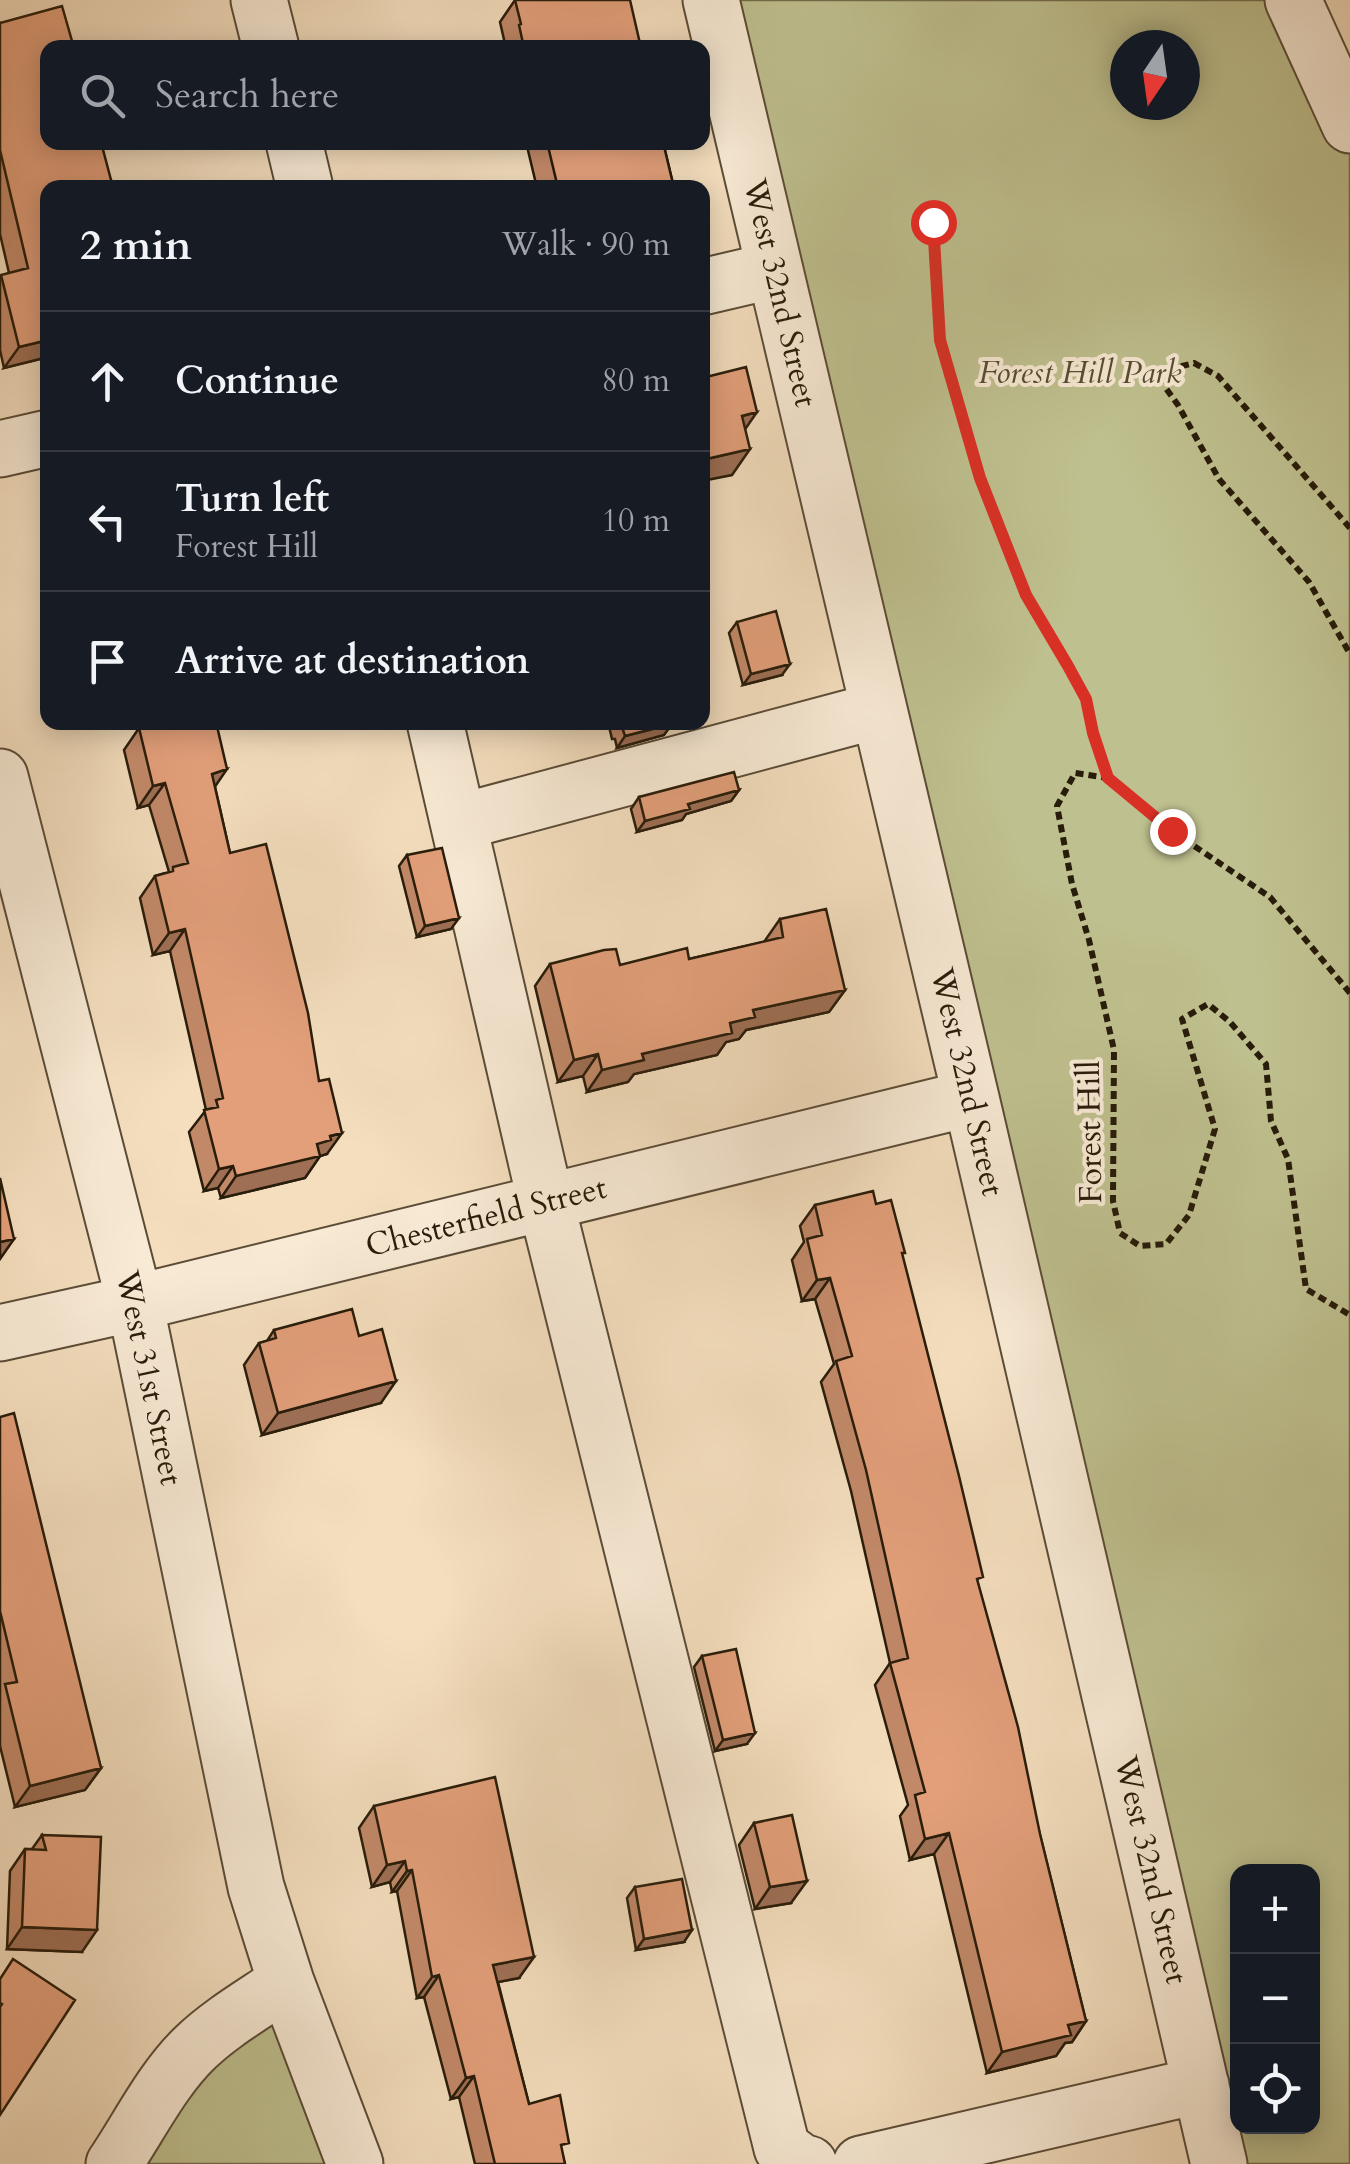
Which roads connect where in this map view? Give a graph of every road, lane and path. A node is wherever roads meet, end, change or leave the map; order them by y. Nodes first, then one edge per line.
1 (260, 0) edge
2 (710, 0) edge
3 (1293, 0) edge
4 (269, 40) edge
5 (1350, 124) edge
6 (296, 150) edge
7 (302, 180) edge
8 (933, 222) dead end
9 (775, 270) junction
10 (710, 285) edge
11 (40, 440) edge
12 (0, 449) edge
13 (1350, 528) edge
14 (1350, 654) edge
15 (879, 710) junction
16 (437, 730) edge
17 (0, 776) edge
18 (1108, 778) junction
19 (460, 822) junction
20 (1350, 994) edge
21 (971, 1098) junction
22 (546, 1203) junction
23 (135, 1303) junction
24 (1350, 1315) edge
25 (0, 1333) edge
26 (286, 1982) junction
27 (1201, 2085) junction
28 (114, 2164) edge
29 (355, 2164) edge
30 (809, 2164) edge
31 (861, 2164) edge
32 (1220, 2164) edge

1 - 4 street
2 - 9 street, West 32nd Street
3 - 5 street
6 - 7 street
8 - 18 path
9 - 10 street
9 - 15 street, West 32nd Street
11 - 12 street
13 - 14 path
15 - 19 street
15 - 21 street, West 32nd Street
16 - 19 street
17 - 23 street, West 31st Street
18 - 20 path
18 - 24 path, Forest Hill
19 - 22 street
21 - 22 street, Chesterfield Street
21 - 27 street, West 32nd Street
22 - 23 street, Chesterfield Street
22 - 30 street
23 - 25 street, Chesterfield Street
23 - 26 street, West 31st Street
26 - 28 street
26 - 29 street, West 31st Street
27 - 31 street
27 - 32 street, West 32nd Street

